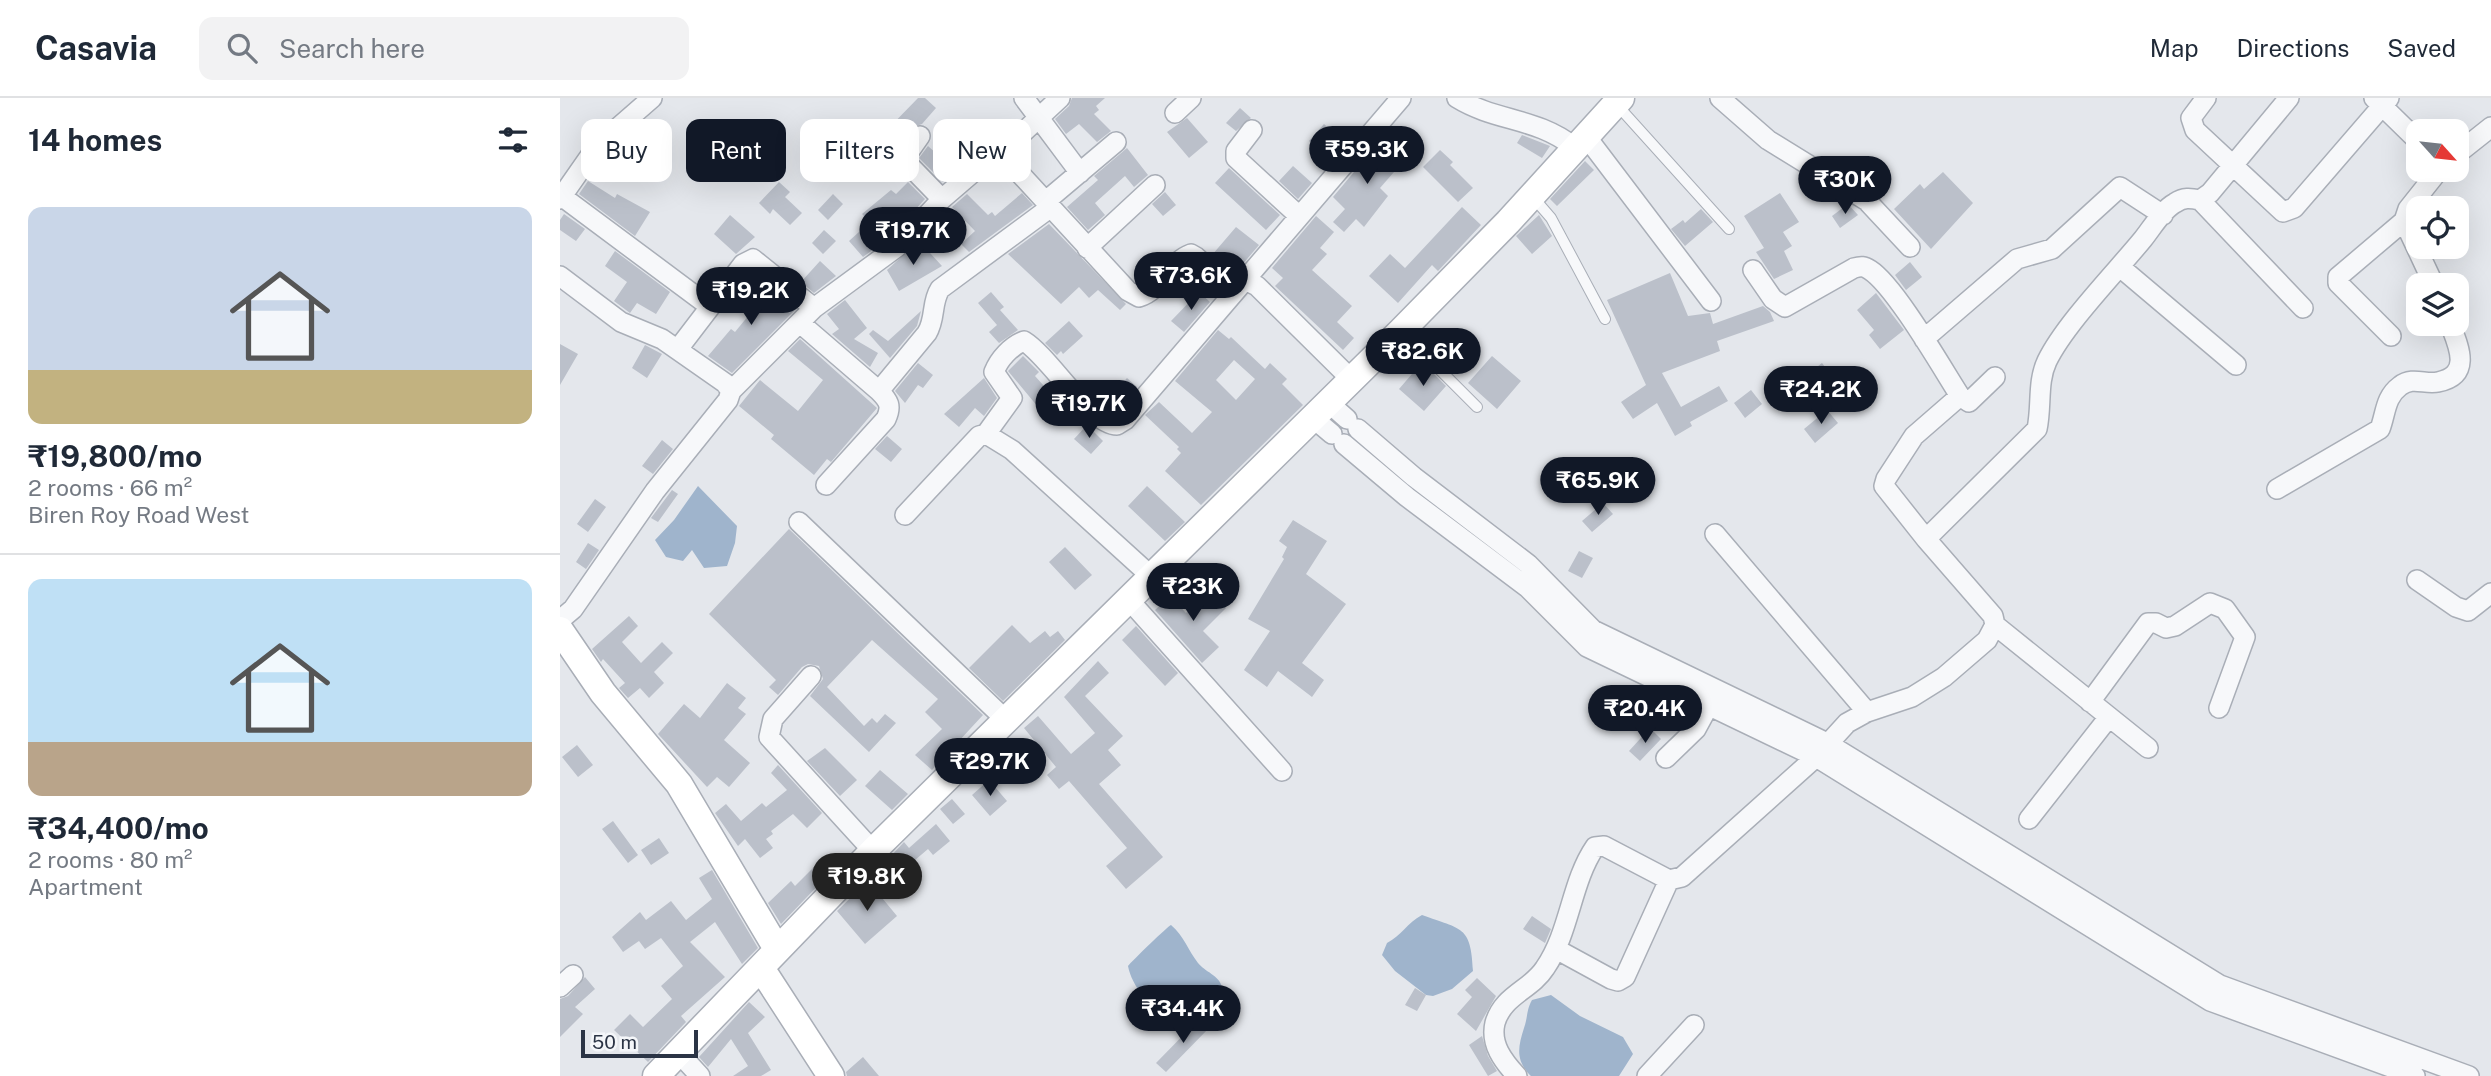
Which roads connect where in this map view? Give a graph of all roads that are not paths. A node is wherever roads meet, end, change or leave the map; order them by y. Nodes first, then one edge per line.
1 (652, 98) edge
2 (1024, 98) edge
3 (1060, 98) edge
4 (1191, 98) edge
5 (1401, 98) edge
6 (1457, 98) edge
7 (1720, 98) edge
8 (2206, 98) edge
9 (2289, 98) edge
10 (2381, 100) edge
11 (1618, 101) edge
12 (1175, 113) dead end
13 (1038, 118) junction
14 (1031, 125) edge
15 (2406, 128) edge
16 (1252, 130) dead end
17 (2488, 134) edge
18 (920, 136) dead end
19 (1579, 141) junction
20 (1116, 142) dead end
21 (2469, 146) edge
22 (2233, 166) junction
23 (1080, 173) junction
24 (962, 182) edge
25 (1028, 182) edge
26 (2429, 182) edge
27 (1155, 185) dead end
28 (1531, 196) junction
29 (560, 197) edge
30 (942, 200) junction
31 (2200, 200) junction
32 (1048, 204) junction
33 (1298, 215) junction
34 (2163, 215) junction
35 (2404, 221) junction
36 (1729, 229) dead end
37 (1910, 247) dead end
38 (1087, 248) junction
39 (2120, 267) junction
40 (1753, 270) dead end
41 (2428, 273) edge
42 (562, 282) edge
43 (1241, 282) junction
44 (1710, 301) dead end
45 (709, 306) junction
46 (814, 308) junction
47 (2303, 308) dead end
48 (1605, 319) dead end
49 (800, 323) junction
50 (1401, 331) junction
51 (2391, 336) dead end
52 (2455, 336) edge
53 (1924, 339) junction
54 (678, 349) junction
55 (2236, 365) dead end
56 (1995, 377) dead end
57 (1352, 380) junction
58 (731, 391) junction
59 (879, 391) junction
60 (1960, 396) junction
61 (1477, 407) dead end
62 (1337, 424) junction
63 (986, 434) junction
64 (826, 485) dead end
65 (2277, 489) dead end
66 (905, 516) dead end
67 (799, 522) dead end
68 (1715, 534) dead end
69 (1926, 538) junction
70 (1152, 577) junction
71 (2417, 580) dead end
72 (2491, 593) edge
73 (1129, 600) junction
74 (560, 620) edge
75 (1996, 625) junction
76 (560, 630) edge
77 (811, 676) dead end
78 (2090, 702) junction
79 (1709, 705) junction
80 (2219, 708) dead end
81 (1867, 712) junction
82 (2109, 717) junction
83 (1007, 721) junction
84 (2148, 748) dead end
85 (1822, 750) junction
86 (1666, 758) dead end
87 (1282, 771) dead end
88 (2029, 819) dead end
89 (873, 851) junction
90 (1669, 880) junction
91 (1556, 949) junction
92 (769, 958) junction
93 (2215, 993) junction
94 (1694, 1025) dead end
95 (677, 1051) junction
96 (656, 1076) edge
97 (701, 1076) edge
98 (831, 1076) edge
99 (1517, 1076) edge
100 (1647, 1076) edge
101 (2415, 1076) edge
102 (2469, 1076) edge

1 - 29 street
2 - 13 street
3 - 13 street
4 - 12 street
5 - 33 street
6 - 19 street
7 - 37 street
8 - 22 street
9 - 22 street
10 - 15 street
10 - 22 street
11 - 19 main road
11 - 36 lane
13 - 14 street
13 - 23 street
16 - 33 street
17 - 21 street
18 - 30 street
19 - 28 main road
19 - 44 street
20 - 23 street
22 - 31 street
23 - 32 street
24 - 30 street
25 - 32 street
26 - 35 street
27 - 38 street
28 - 48 lane
28 - 50 main road
29 - 45 street
30 - 46 street
31 - 34 street
31 - 47 street
32 - 38 street
32 - 59 street
33 - 43 street
34 - 39 street
34 - 53 street
35 - 41 street
35 - 51 street
38 - 43 street
39 - 55 street
39 - 69 street
40 - 53 street
42 - 54 street
43 - 57 street
43 - 63 street
45 - 46 street
45 - 54 street
46 - 49 street
49 - 58 street
49 - 59 street
50 - 57 main road
50 - 61 lane
52 - 65 street
53 - 60 street
54 - 58 street
56 - 60 street
57 - 62 main road
58 - 74 street
59 - 64 street
60 - 69 street
62 - 70 main road
62 - 79 street
62 - 85 street
63 - 66 street
63 - 70 street
67 - 83 street
68 - 81 street
69 - 75 street
70 - 73 main road
71 - 72 street
73 - 83 main road
73 - 87 street
75 - 78 street
75 - 81 street
76 - 92 main road
77 - 89 street
78 - 80 street
78 - 82 street
79 - 85 street
79 - 86 street
81 - 85 street
82 - 84 street
82 - 88 street
83 - 89 main road
85 - 90 street
85 - 93 street
89 - 92 main road
90 - 91 street
90 - 91 street
91 - 99 street
92 - 95 main road
92 - 98 main road
93 - 101 street
93 - 102 street
94 - 100 street
95 - 96 main road
95 - 97 street

